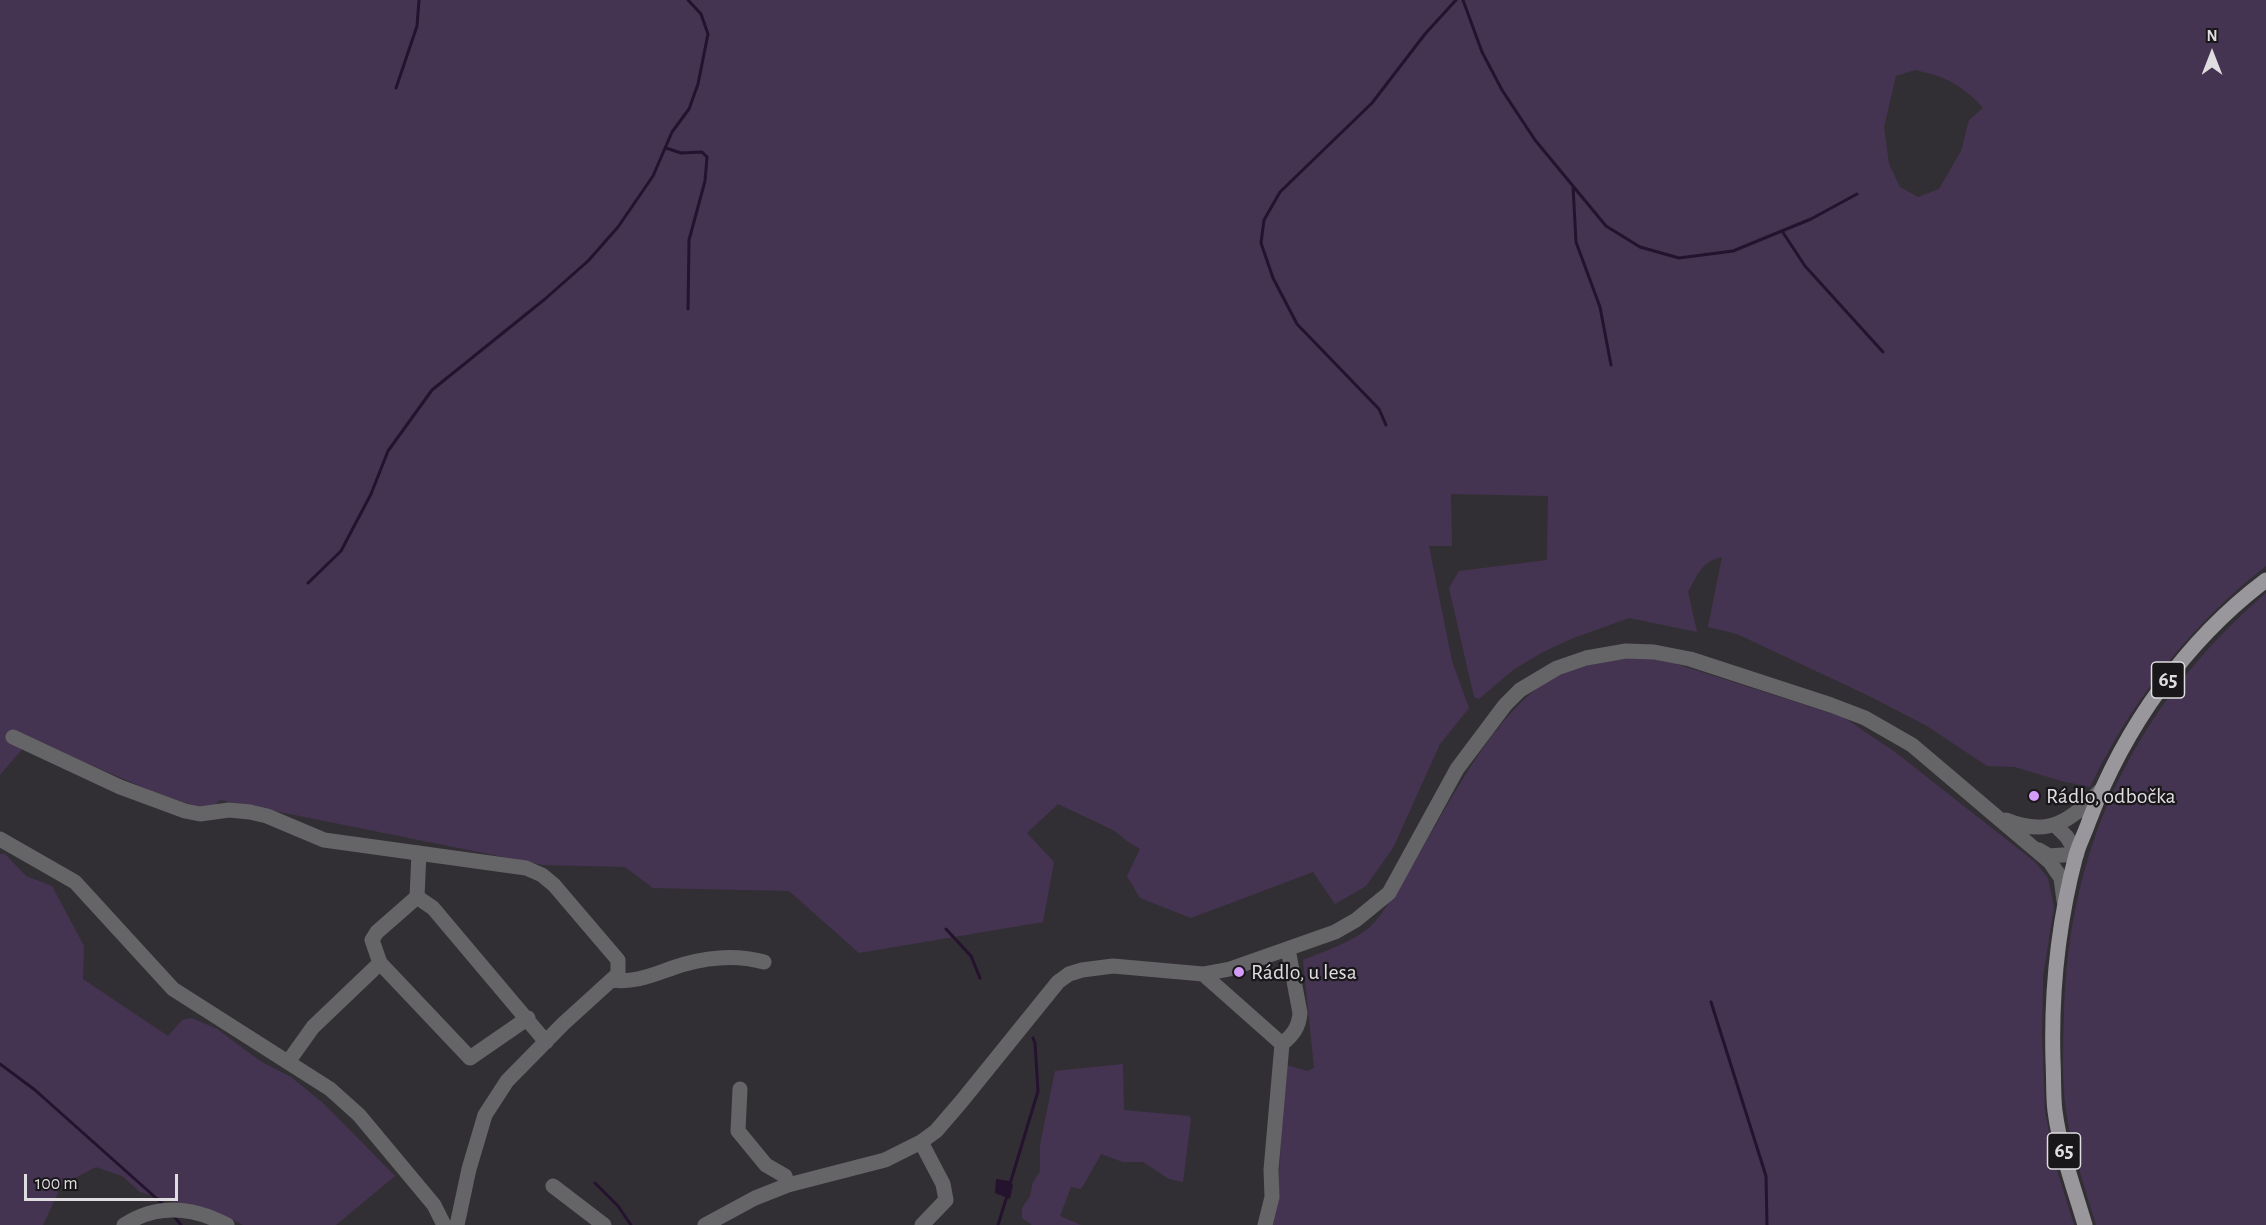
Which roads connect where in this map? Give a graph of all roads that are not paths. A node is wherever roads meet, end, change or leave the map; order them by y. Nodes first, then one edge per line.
1 (2266, 580) edge
2 (13, 737) dead end
3 (2100, 791) junction
4 (1995, 816) junction
5 (2055, 825) junction
6 (0, 839) edge
7 (2033, 848) junction
8 (419, 853) junction
9 (2077, 854) junction
10 (417, 897) junction
11 (2064, 909) junction
12 (1288, 949) junction
13 (764, 962) dead end
14 (381, 963) junction
15 (1203, 974) junction
16 (612, 980) junction
17 (528, 1018) junction
18 (546, 1042) junction
19 (1282, 1044) junction
20 (288, 1062) junction
21 (740, 1089) dead end
22 (921, 1142) junction
23 (788, 1185) junction
24 (553, 1186) dead end
25 (124, 1225) edge
26 (227, 1225) edge
27 (444, 1225) edge
28 (457, 1225) edge
29 (604, 1225) edge
30 (705, 1225) edge
31 (922, 1225) edge
32 (1265, 1225) edge
33 (2085, 1225) edge

1 - 3 main road, 65
2 - 8 street
3 - 5 street
3 - 9 main road, 65
4 - 5 street
4 - 7 street
4 - 12 street
5 - 9 street
6 - 20 street
7 - 9 street
7 - 11 street
8 - 10 street
8 - 16 street
9 - 11 main road, 65
10 - 14 street
10 - 17 street
11 - 33 main road, 65
12 - 15 street
12 - 19 street
13 - 16 street
14 - 17 street
14 - 20 street
15 - 19 street
15 - 22 street
16 - 18 street
17 - 18 street
18 - 28 street
19 - 32 street
20 - 27 street
21 - 23 street
22 - 23 street
22 - 31 street
23 - 30 street
24 - 29 street
25 - 26 street

